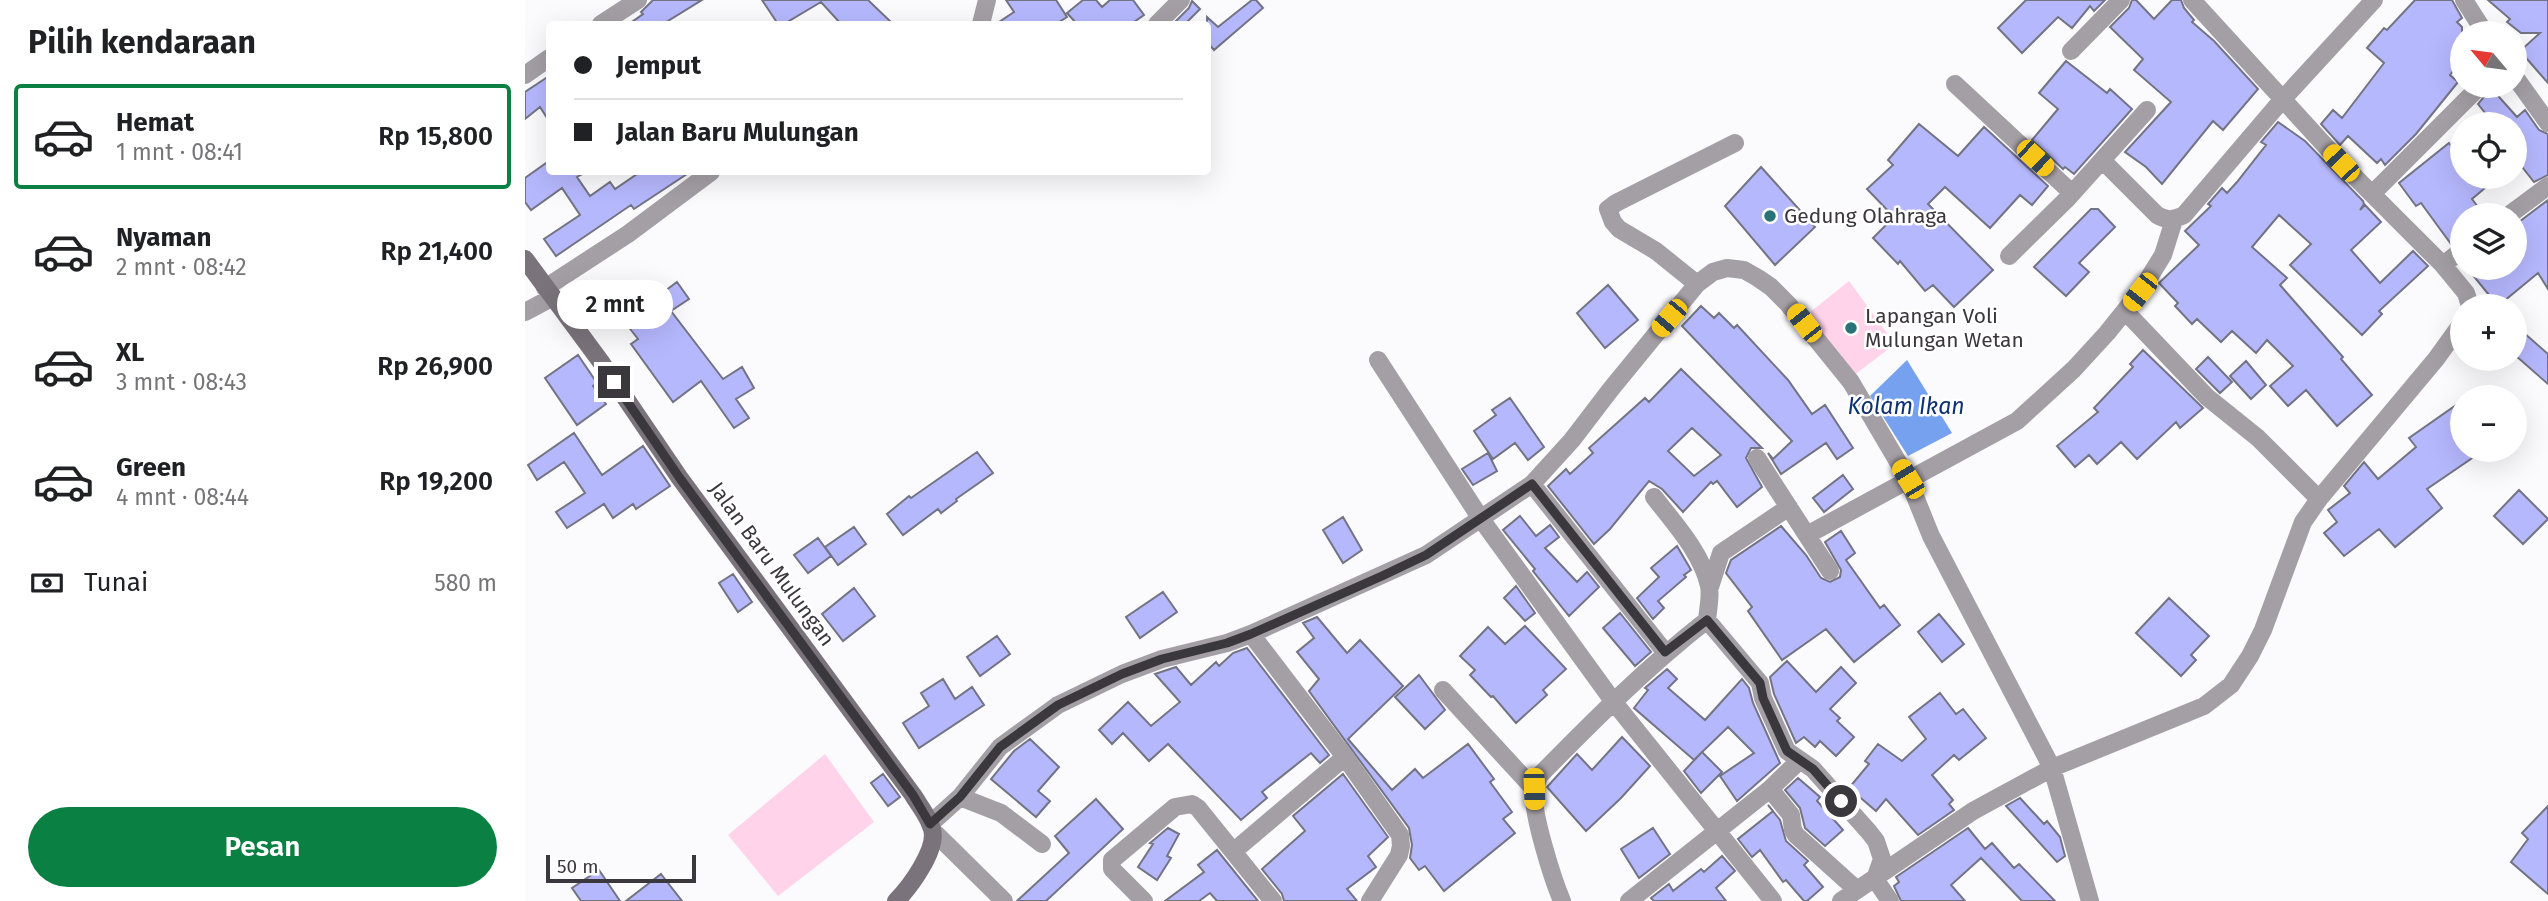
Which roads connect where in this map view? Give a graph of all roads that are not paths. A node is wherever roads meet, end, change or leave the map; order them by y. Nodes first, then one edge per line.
1 (638, 0) edge
2 (987, 0) edge
3 (1181, 0) edge
4 (2121, 0) edge
5 (2192, 0) edge
6 (2374, 0) edge
7 (2464, 0) edge
8 (606, 21) edge
9 (982, 21) edge
10 (1160, 21) edge
11 (2477, 21) edge
12 (2071, 51) dead end
13 (546, 60) edge
14 (525, 75) edge
15 (1955, 84) dead end
16 (2527, 94) edge
17 (2468, 98) edge
18 (2282, 100) junction
19 (2147, 110) dead end
20 (2548, 123) edge
21 (1735, 143) dead end
22 (2102, 160) junction
23 (707, 175) edge
24 (2548, 186) edge
25 (2072, 193) junction
26 (2372, 194) junction
27 (2525, 203) edge
28 (2174, 220) junction
29 (2008, 256) dead end
30 (525, 259) edge
31 (2450, 259) edge
32 (2442, 265) junction
33 (1697, 284) junction
34 (549, 292) junction
35 (2466, 294) edge
36 (2125, 311) junction
37 (525, 312) edge
38 (2450, 340) edge
39 (1378, 360) dead end
40 (1757, 458) dead end
41 (1908, 479) junction
42 (1532, 484) junction
43 (1654, 497) dead end
44 (2319, 499) junction
45 (1789, 507) junction
46 (1481, 519) junction
47 (1807, 536) junction
48 (1830, 571) dead end
49 (1710, 587) junction
50 (1707, 620) junction
51 (1251, 634) junction
52 (1665, 652) junction
53 (1443, 690) dead end
54 (1613, 701) junction
55 (1345, 757) junction
56 (1799, 761) junction
57 (2052, 768) junction
58 (1534, 789) junction
59 (1770, 789) junction
60 (960, 797) junction
61 (932, 828) junction
62 (1716, 832) junction
63 (1042, 844) dead end
64 (1234, 851) junction
65 (1875, 879) junction
66 (1857, 890) junction
67 (896, 901) edge
68 (1004, 901) edge
69 (1144, 901) edge
70 (1273, 901) edge
71 (1370, 901) edge
72 (1562, 901) edge
73 (1629, 901) edge
74 (1773, 901) edge
75 (1841, 901) edge
76 (1890, 901) edge
77 (2090, 901) edge

1 - 8 street
2 - 9 street
3 - 10 street
4 - 12 street
5 - 18 street
6 - 18 street
7 - 11 street
13 - 14 street
15 - 25 street
16 - 20 street
17 - 26 street
18 - 26 street
18 - 28 street
19 - 22 street
21 - 33 street
22 - 25 street
22 - 28 street
23 - 34 street
24 - 27 street
25 - 29 street
26 - 32 street
28 - 36 street
30 - 34 main road, Jalan Baru Mulungan
31 - 32 street
32 - 35 street
33 - 41 street
33 - 42 street
34 - 37 street
34 - 61 main road, Jalan Baru Mulungan
36 - 41 street
36 - 44 street
38 - 44 street
39 - 46 street
40 - 45 street
41 - 47 street
41 - 57 street
42 - 46 street
42 - 52 street
43 - 49 street
44 - 57 street
45 - 47 street
45 - 49 street
46 - 51 street
46 - 54 street
47 - 48 street
49 - 50 street
50 - 52 street
50 - 56 street
51 - 55 street
51 - 60 street
52 - 54 street
53 - 58 street
54 - 58 street
54 - 62 street
55 - 64 street
55 - 71 street
56 - 59 street
56 - 65 street
57 - 65 street
57 - 77 street
58 - 72 street
59 - 62 street
59 - 66 street
60 - 61 street
60 - 63 street
61 - 67 main road
61 - 68 street
62 - 73 street
62 - 74 street
64 - 69 street
64 - 70 street
65 - 66 street
65 - 76 street
66 - 75 street

